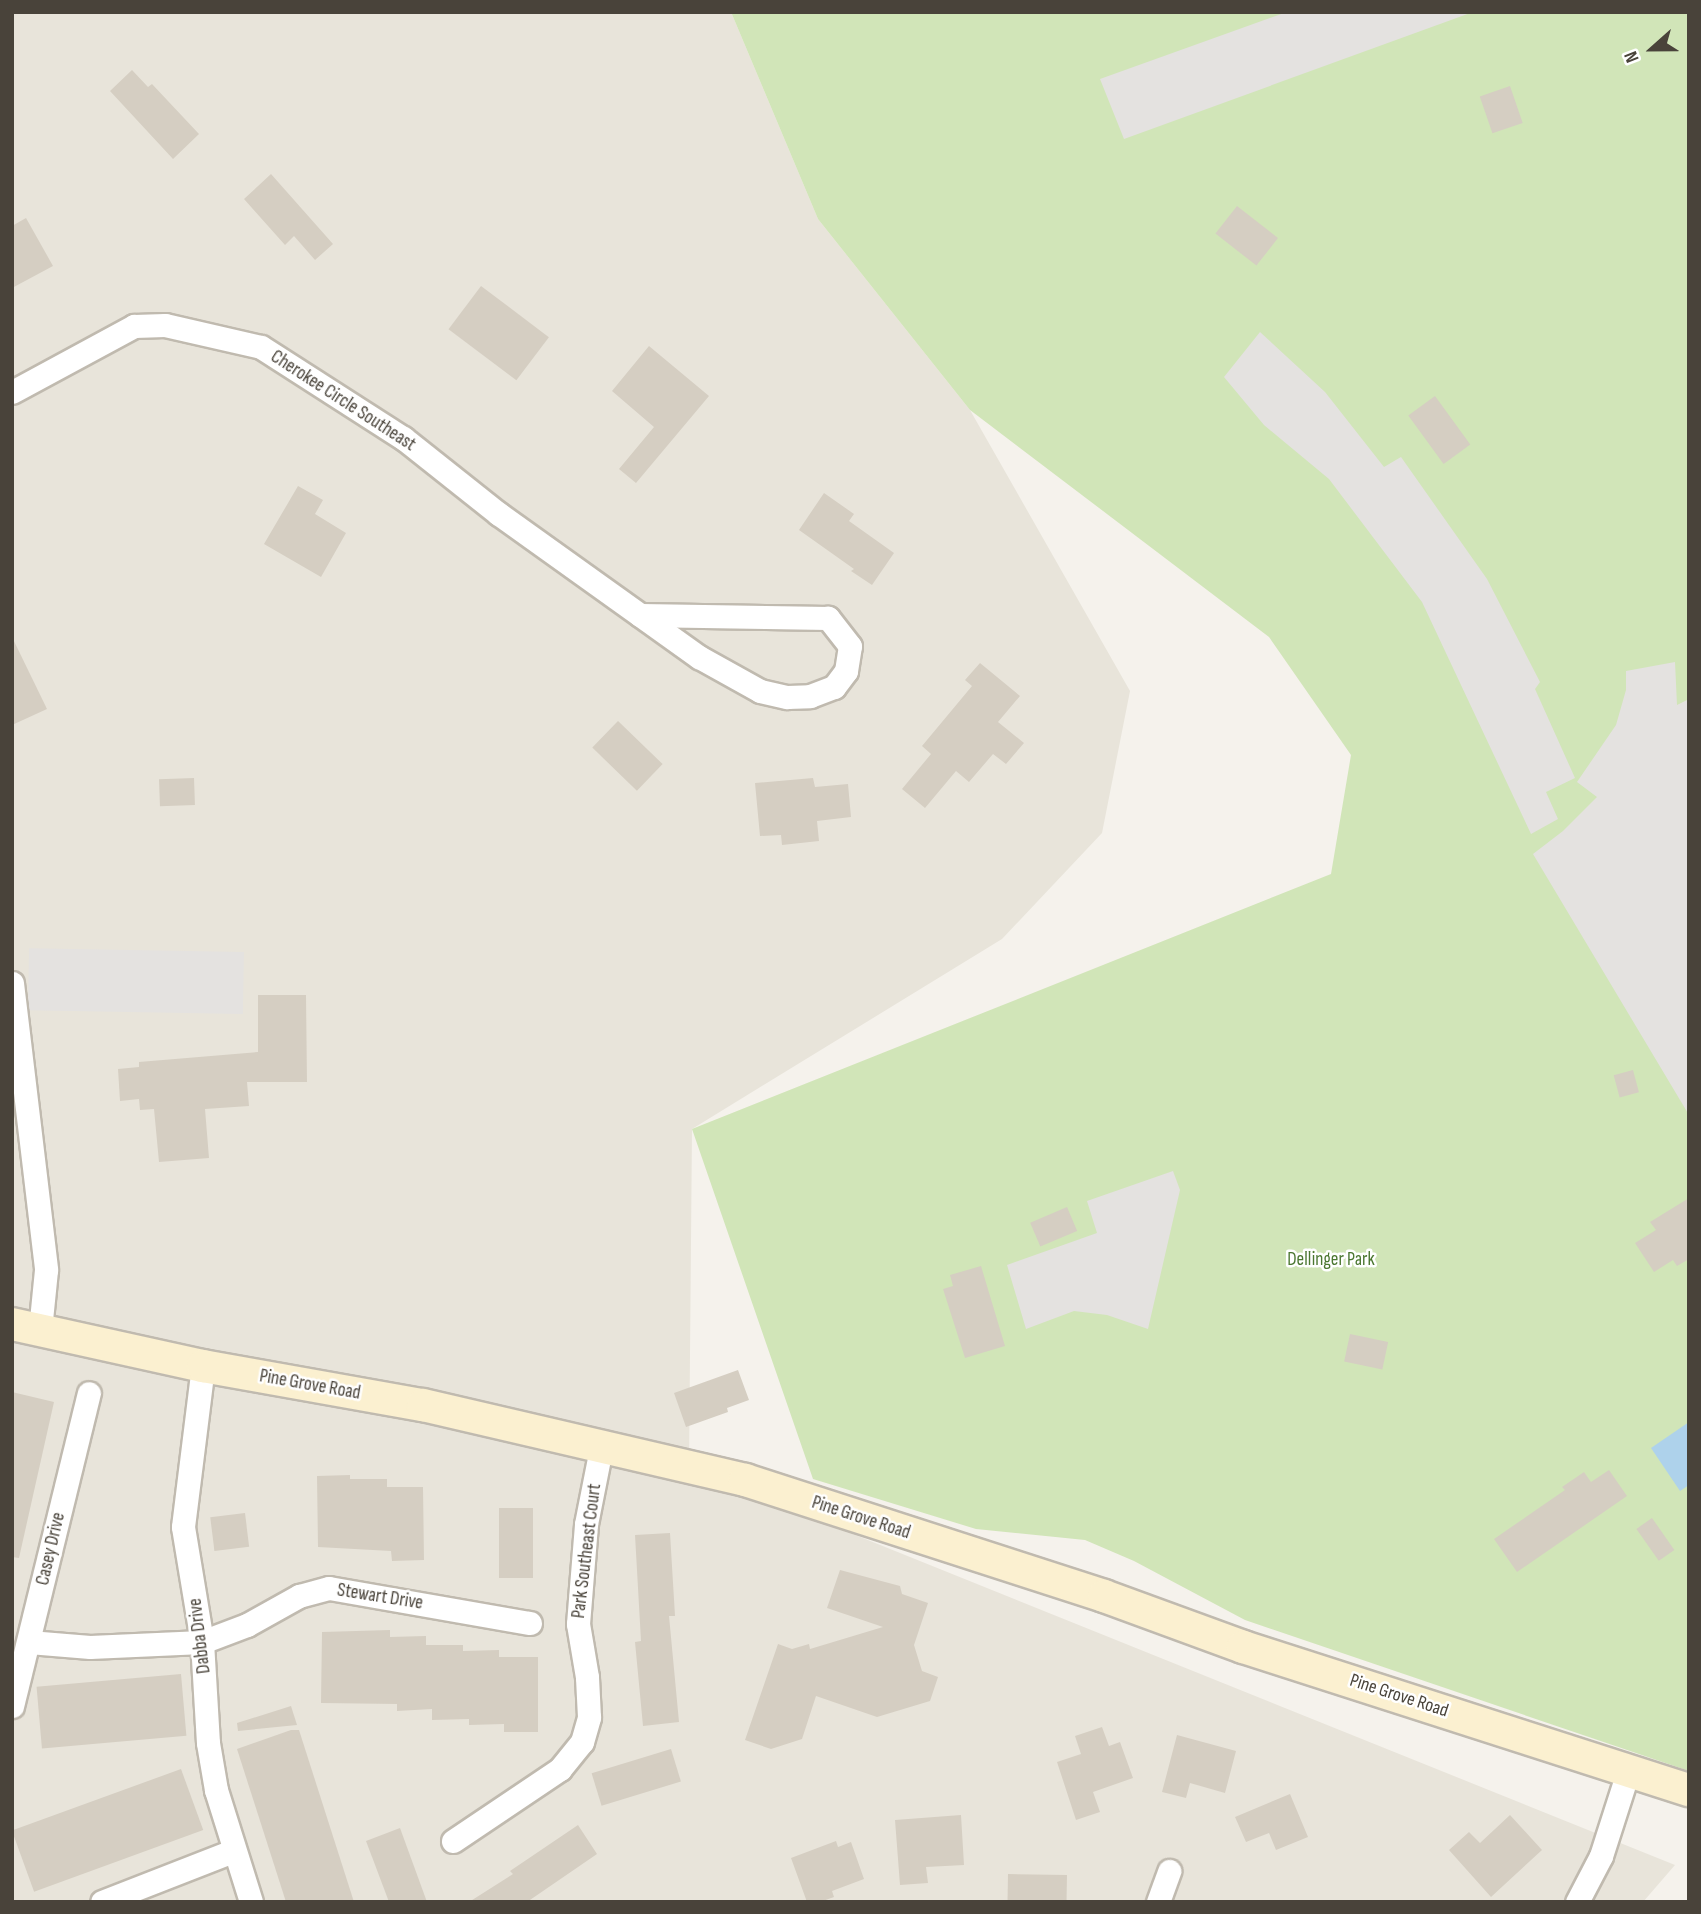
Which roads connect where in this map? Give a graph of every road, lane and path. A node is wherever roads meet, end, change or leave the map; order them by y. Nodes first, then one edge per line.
1 (12, 392) edge
2 (640, 615) junction
3 (12, 983) edge
4 (26, 1327) edge
5 (203, 1366) junction
6 (89, 1393) dead end
7 (601, 1448) junction
8 (530, 1623) dead end
9 (29, 1642) junction
10 (202, 1642) junction
11 (12, 1706) edge
12 (1629, 1769) junction
13 (1689, 1790) edge
14 (453, 1841) dead end
15 (233, 1851) junction
16 (1170, 1871) dead end
17 (102, 1902) edge
18 (251, 1902) edge
19 (1158, 1902) edge
20 (1577, 1902) edge

1 - 2 street, Cherokee Circle Southeast
2 - 2 street, Cherokee Circle Southeast
3 - 4 street
4 - 5 street, Pine Grove Road
5 - 7 street, Pine Grove Road
5 - 10 street, Dabba Drive
6 - 9 street, Casey Drive
7 - 12 street, Pine Grove Road
7 - 14 street, Park Southeast Court
8 - 10 street, Stewart Drive
9 - 10 street, Stewart Drive
9 - 11 street, Casey Drive
10 - 15 street, Dabba Drive
12 - 13 street, Pine Grove Road
12 - 20 street
15 - 17 street
15 - 18 street, Dabba Drive
16 - 19 street

